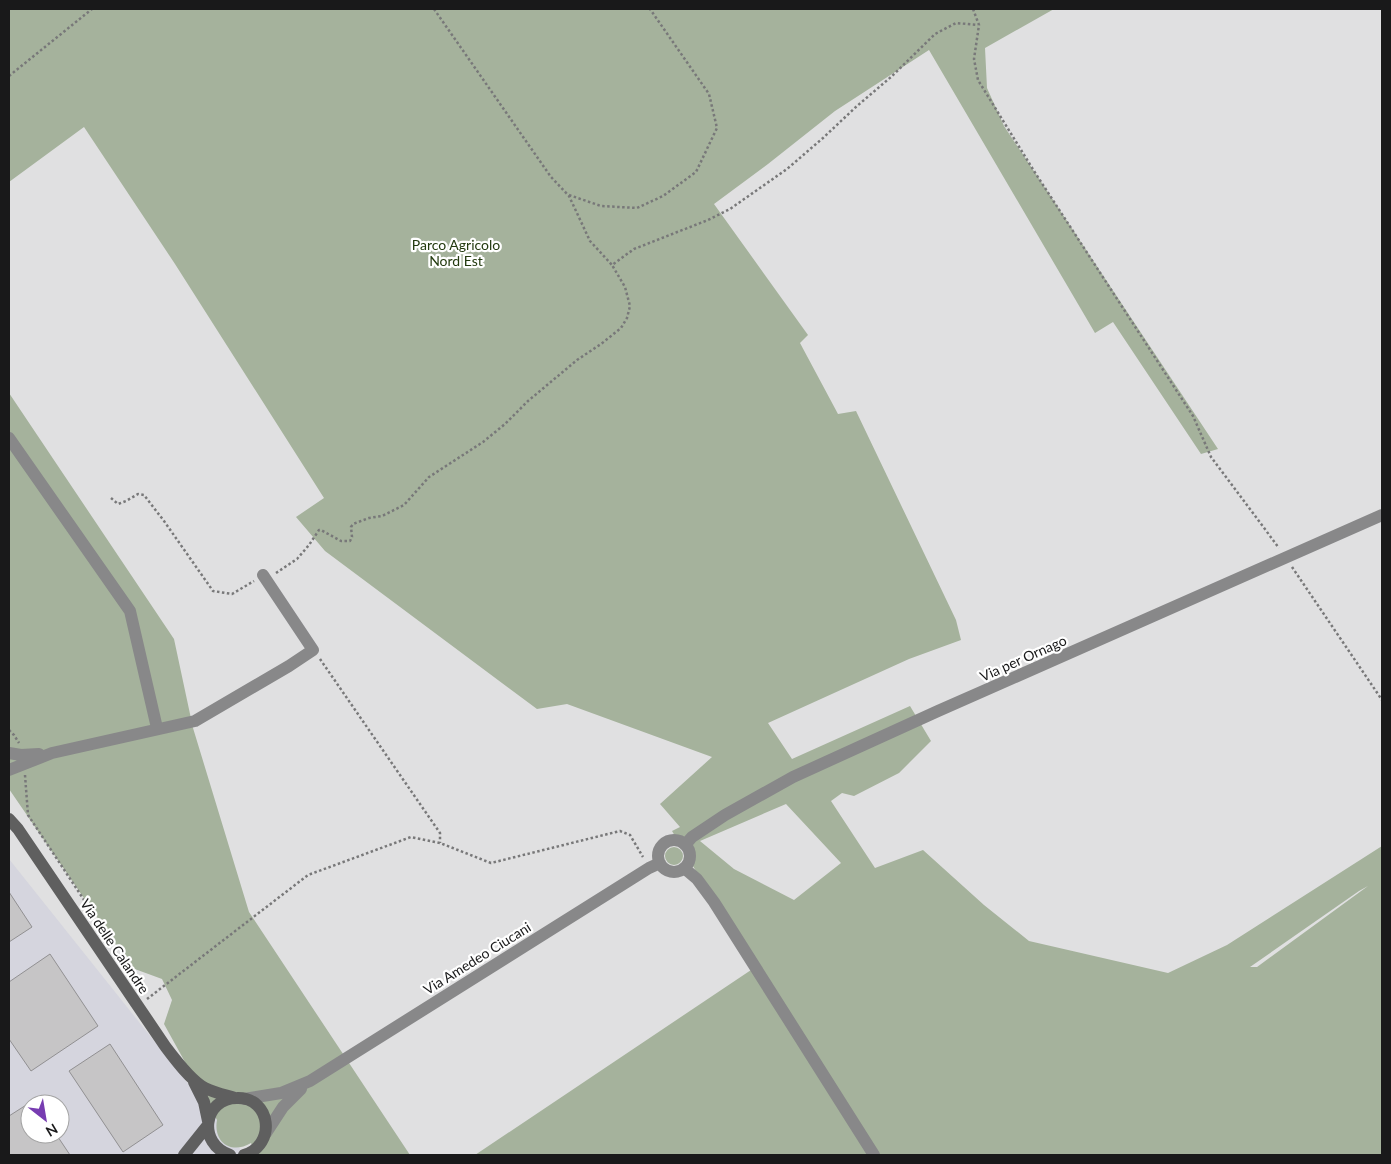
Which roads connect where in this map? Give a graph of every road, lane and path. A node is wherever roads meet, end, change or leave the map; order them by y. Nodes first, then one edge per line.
1 (92, 9) edge
2 (434, 9) edge
3 (650, 9) edge
4 (973, 9) edge
5 (979, 25) junction
6 (9, 76) edge
7 (612, 265) junction
8 (9, 438) edge
9 (111, 498) dead end
10 (1382, 515) edge
11 (1286, 558) junction
12 (264, 577) junction
13 (313, 650) junction
14 (1382, 700) edge
15 (157, 728) junction
16 (9, 730) edge
17 (9, 753) edge
18 (24, 759) junction
19 (9, 770) edge
20 (9, 808) edge
21 (13, 824) edge
22 (440, 842) junction
23 (685, 845) junction
24 (655, 865) junction
25 (684, 868) junction
26 (115, 948) dead end
27 (138, 1006) junction
28 (192, 1077) junction
29 (310, 1081) junction
30 (240, 1098) junction
31 (208, 1123) junction
32 (266, 1132) junction
33 (184, 1155) edge
34 (230, 1155) edge
35 (244, 1155) edge
36 (874, 1155) edge

1 - 6 path
2 - 3 path
2 - 7 path
4 - 5 path
5 - 7 path
5 - 11 path
7 - 12 path
8 - 15 street
9 - 12 path
10 - 11 street, Via per Ornago
11 - 14 path
11 - 23 street, Via per Ornago
12 - 13 street
13 - 15 street
13 - 22 path
15 - 18 street
16 - 18 path
17 - 18 street
18 - 19 street
18 - 26 path
20 - 21 main road, Via delle Calandre
21 - 27 main road, Via delle Calandre
22 - 24 path
22 - 27 path
23 - 24 street
23 - 25 street
24 - 25 street
24 - 29 street, Via Amedeo Ciucani
25 - 36 street
27 - 28 main road, Via delle Calandre
28 - 30 main road, Via delle Calandre
28 - 31 main road, Via delle Calandre
29 - 30 street, Via Amedeo Ciucani
29 - 32 street, Via Amedeo Ciucani
30 - 31 main road, Via Amedeo Ciucani
30 - 32 main road
31 - 33 main road, Via Amedeo Ciucani
31 - 34 main road
32 - 35 main road, Via Amedeo Ciucani

